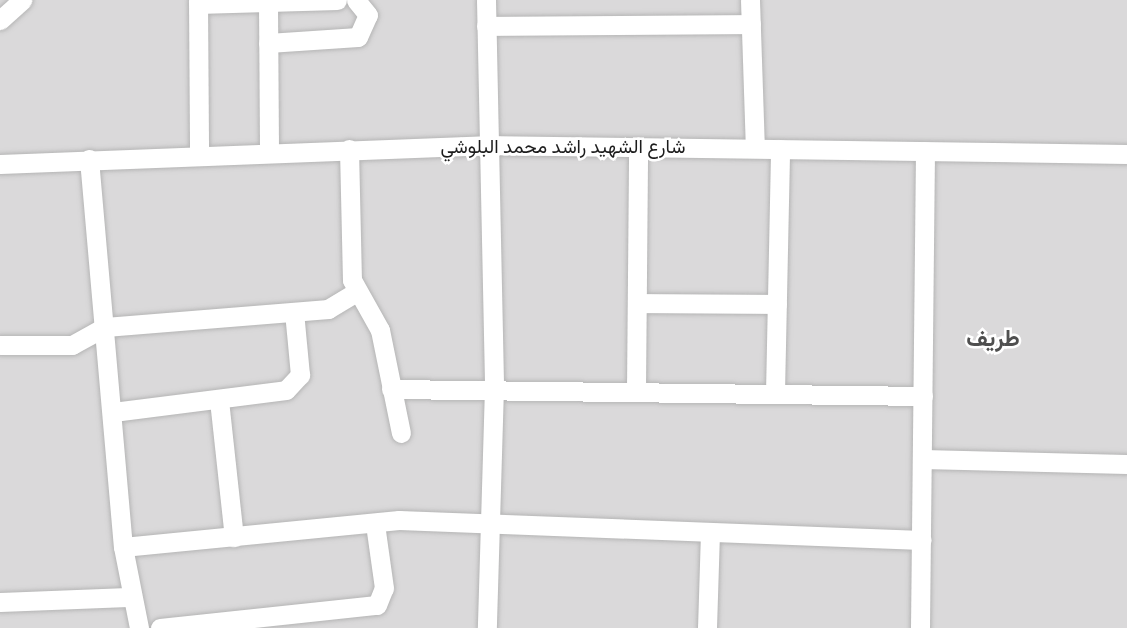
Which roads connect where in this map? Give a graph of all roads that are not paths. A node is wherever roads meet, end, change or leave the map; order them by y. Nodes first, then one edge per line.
1 (22, 0) edge
2 (337, 0) edge
3 (356, 0) edge
4 (486, 0) edge
5 (750, 0) edge
6 (198, 2) edge
7 (268, 4) junction
8 (0, 20) edge
9 (751, 24) junction
10 (486, 26) junction
11 (268, 43) junction
12 (486, 145) junction
13 (638, 148) junction
14 (755, 148) junction
15 (349, 149) junction
16 (780, 149) junction
17 (269, 151) junction
18 (925, 151) junction
19 (199, 152) junction
20 (1127, 154) edge
21 (89, 159) junction
22 (0, 164) edge
23 (356, 292) junction
24 (637, 303) junction
25 (777, 304) junction
26 (294, 312) junction
27 (105, 327) junction
28 (0, 345) edge
29 (494, 387) junction
30 (391, 389) junction
31 (636, 390) junction
32 (775, 393) junction
33 (923, 396) junction
34 (219, 400) junction
35 (113, 412) junction
36 (401, 433) dead end
37 (922, 459) junction
38 (1127, 464) edge
39 (494, 520) junction
40 (375, 524) junction
41 (710, 534) junction
42 (234, 537) junction
43 (922, 540) junction
44 (123, 547) junction
45 (128, 597) junction
46 (0, 602) edge
47 (139, 628) edge
48 (160, 628) edge
49 (487, 628) edge
50 (707, 628) edge
51 (920, 628) edge

1 - 8 street
2 - 7 street
3 - 11 street
4 - 10 street
5 - 9 street
6 - 7 street
6 - 19 street
7 - 11 street
9 - 10 street
9 - 14 street
10 - 12 street
11 - 17 street
12 - 13 street, شارع الشهيد راشد محمد البلوشي
12 - 15 street, شارع الشهيد راشد محمد البلوشي
12 - 29 street
13 - 14 street, شارع الشهيد راشد محمد البلوشي
13 - 24 street
14 - 16 street, شارع الشهيد راشد محمد البلوشي
15 - 17 street, شارع الشهيد راشد محمد البلوشي
15 - 23 street
16 - 18 street, شارع الشهيد راشد محمد البلوشي
16 - 25 street
17 - 19 street, شارع الشهيد راشد محمد البلوشي
18 - 20 street, شارع الشهيد راشد محمد البلوشي
18 - 33 street
19 - 21 street, شارع الشهيد راشد محمد البلوشي
21 - 22 street, شارع الشهيد راشد محمد البلوشي
21 - 27 street
23 - 26 street
23 - 30 street
24 - 25 street
24 - 31 street
25 - 32 street
26 - 27 street
26 - 34 street
27 - 28 street
27 - 35 street
29 - 30 street
29 - 31 street
29 - 39 street
30 - 36 street
31 - 32 street
32 - 33 street
33 - 37 street
34 - 35 street
34 - 42 street
35 - 44 street
37 - 38 street
37 - 43 street
39 - 40 street
39 - 41 street
39 - 49 street
40 - 42 street
40 - 48 street
41 - 43 street
41 - 50 street
42 - 44 street
43 - 51 street
44 - 45 street
45 - 46 street
45 - 47 street

